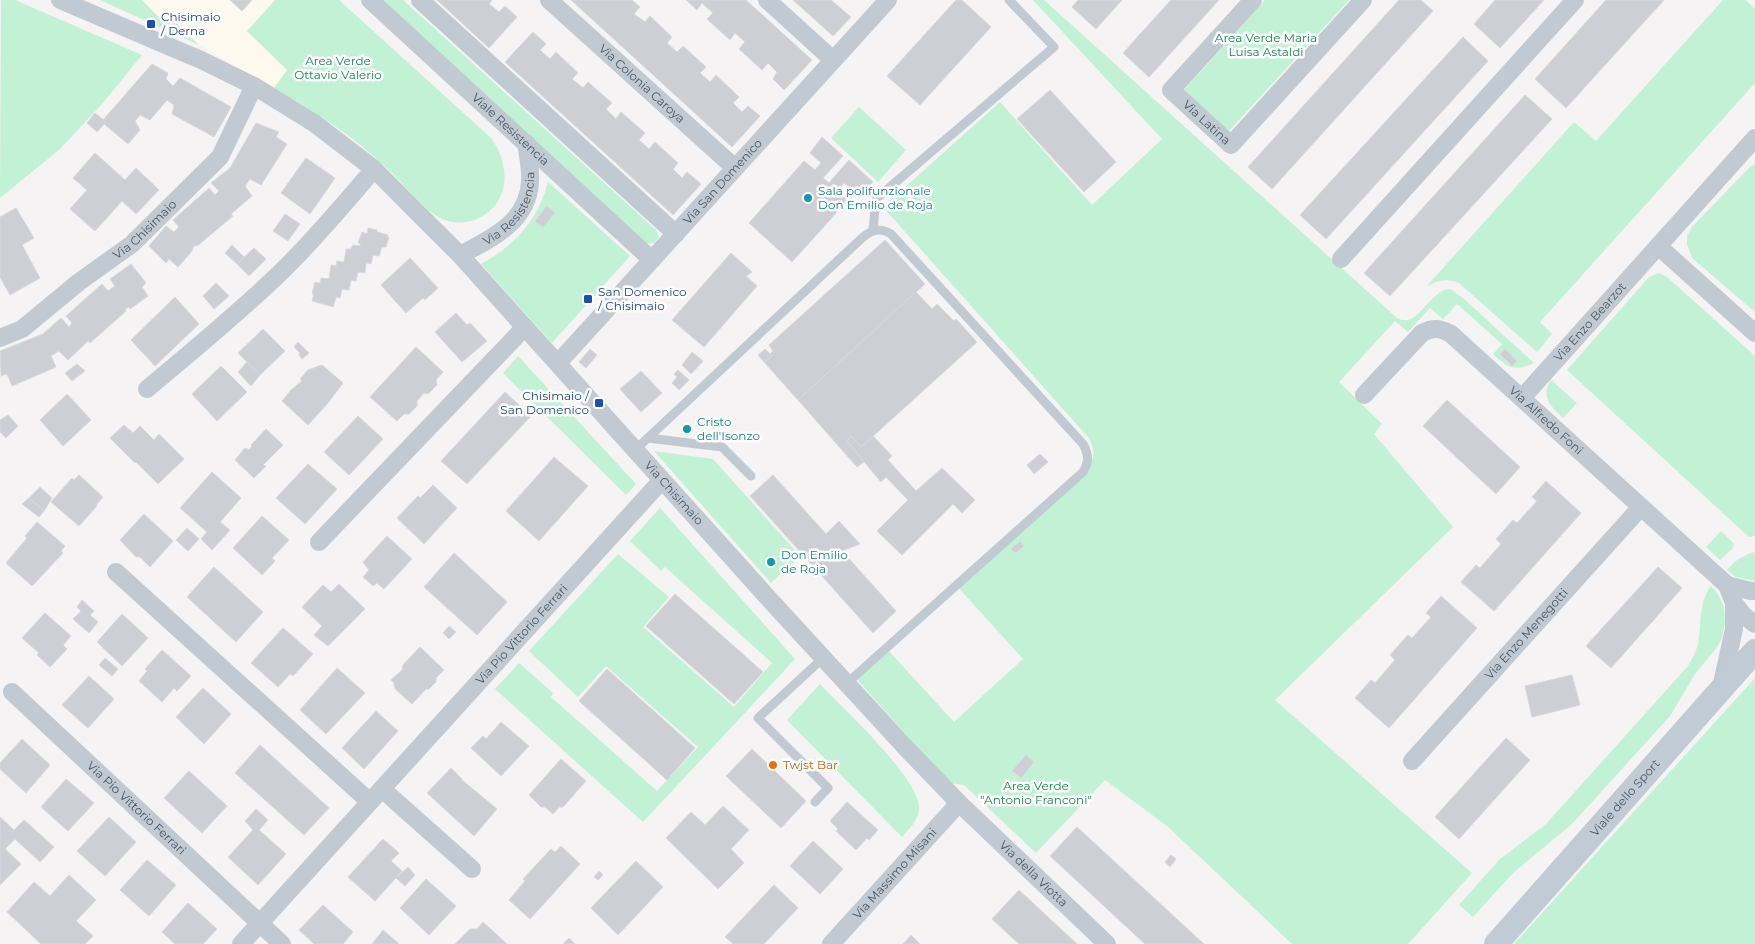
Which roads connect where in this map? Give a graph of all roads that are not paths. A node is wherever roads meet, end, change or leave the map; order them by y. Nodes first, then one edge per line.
1 (60, 0) edge
2 (370, 0) edge
3 (420, 0) edge
4 (549, 0) edge
5 (767, 0) edge
6 (888, 0) edge
7 (1009, 0) edge
8 (1253, 0) edge
9 (1363, 0) edge
10 (1575, 0) edge
11 (833, 60) junction
12 (254, 86) junction
13 (1755, 138) edge
14 (526, 143) junction
15 (735, 168) junction
16 (374, 169) junction
17 (873, 230) junction
18 (676, 234) junction
19 (1658, 246) junction
20 (460, 255) junction
21 (1341, 259) dead end
22 (652, 260) junction
23 (525, 327) junction
24 (1755, 333) edge
25 (0, 338) edge
26 (558, 363) junction
27 (147, 389) dead end
28 (1364, 395) dead end
29 (1522, 398) junction
30 (642, 444) junction
31 (751, 476) dead end
32 (662, 480) junction
33 (1641, 507) junction
34 (319, 542) dead end
35 (116, 572) dead end
36 (1727, 585) junction
37 (1754, 593) edge
38 (1734, 603) junction
39 (1755, 624) edge
40 (1755, 651) edge
41 (822, 658) junction
42 (846, 684) junction
43 (1720, 691) junction
44 (12, 692) dead end
45 (1412, 760) dead end
46 (382, 789) junction
47 (370, 802) junction
48 (815, 802) dead end
49 (959, 803) junction
50 (472, 869) dead end
51 (260, 924) junction
52 (241, 944) edge
53 (282, 944) edge
54 (831, 944) edge
55 (1108, 944) edge
56 (1496, 944) edge

1 - 12 street, Via Chisimaio
2 - 14 street, Viale Resistencia
3 - 18 street
4 - 15 street, Via Colonia Caroya
5 - 11 street
6 - 11 street, Via San Domenico
7 - 17 lane
8 - 9 street, Via Latina
10 - 21 street
11 - 15 street, Via San Domenico
12 - 16 street, Via Chisimaio
12 - 25 street, Via Chisimaio
13 - 19 street, Via Enzo Bearzot
14 - 20 street, Via Resistencia
14 - 22 street, Viale Resistencia
15 - 18 street, Via San Domenico
16 - 20 street, Via Chisimaio
16 - 27 street
17 - 30 lane
17 - 42 lane
18 - 22 street, Via San Domenico
19 - 24 street
19 - 29 street, Via Enzo Bearzot
20 - 23 street, Via Chisimaio
22 - 26 street, Via San Domenico
23 - 26 street, Via Chisimaio
23 - 34 street
26 - 30 street, Via Chisimaio
28 - 29 street, Via Alfredo Foni
29 - 33 street, Via Alfredo Foni
30 - 31 lane
30 - 32 street, Via Chisimaio
32 - 41 street, Via Chisimaio
32 - 46 street, Via Pio Vittorio Ferrari
33 - 36 street, Via Alfredo Foni
33 - 45 street, Via Enzo Menegotti
35 - 47 street
36 - 37 street, Via Alfredo Foni
36 - 38 street, Via Alfredo Foni
38 - 39 street, Via Alfredo Foni
38 - 43 street, Via Alfredo Foni
40 - 43 street, Viale dello Sport
41 - 42 street, Via Chisimaio
41 - 48 lane
42 - 49 street, Via Chisimaio
43 - 56 street, Viale dello Sport
44 - 51 street, Via Pio Vittorio Ferrari
46 - 47 street, Via Pio Vittorio Ferrari
46 - 50 street
47 - 51 street, Via Pio Vittorio Ferrari
49 - 54 street, Via Massimo Misani
49 - 55 street, Via della Viotta
51 - 52 street, Via Pio Vittorio Ferrari
51 - 53 street, Via Pio Vittorio Ferrari

